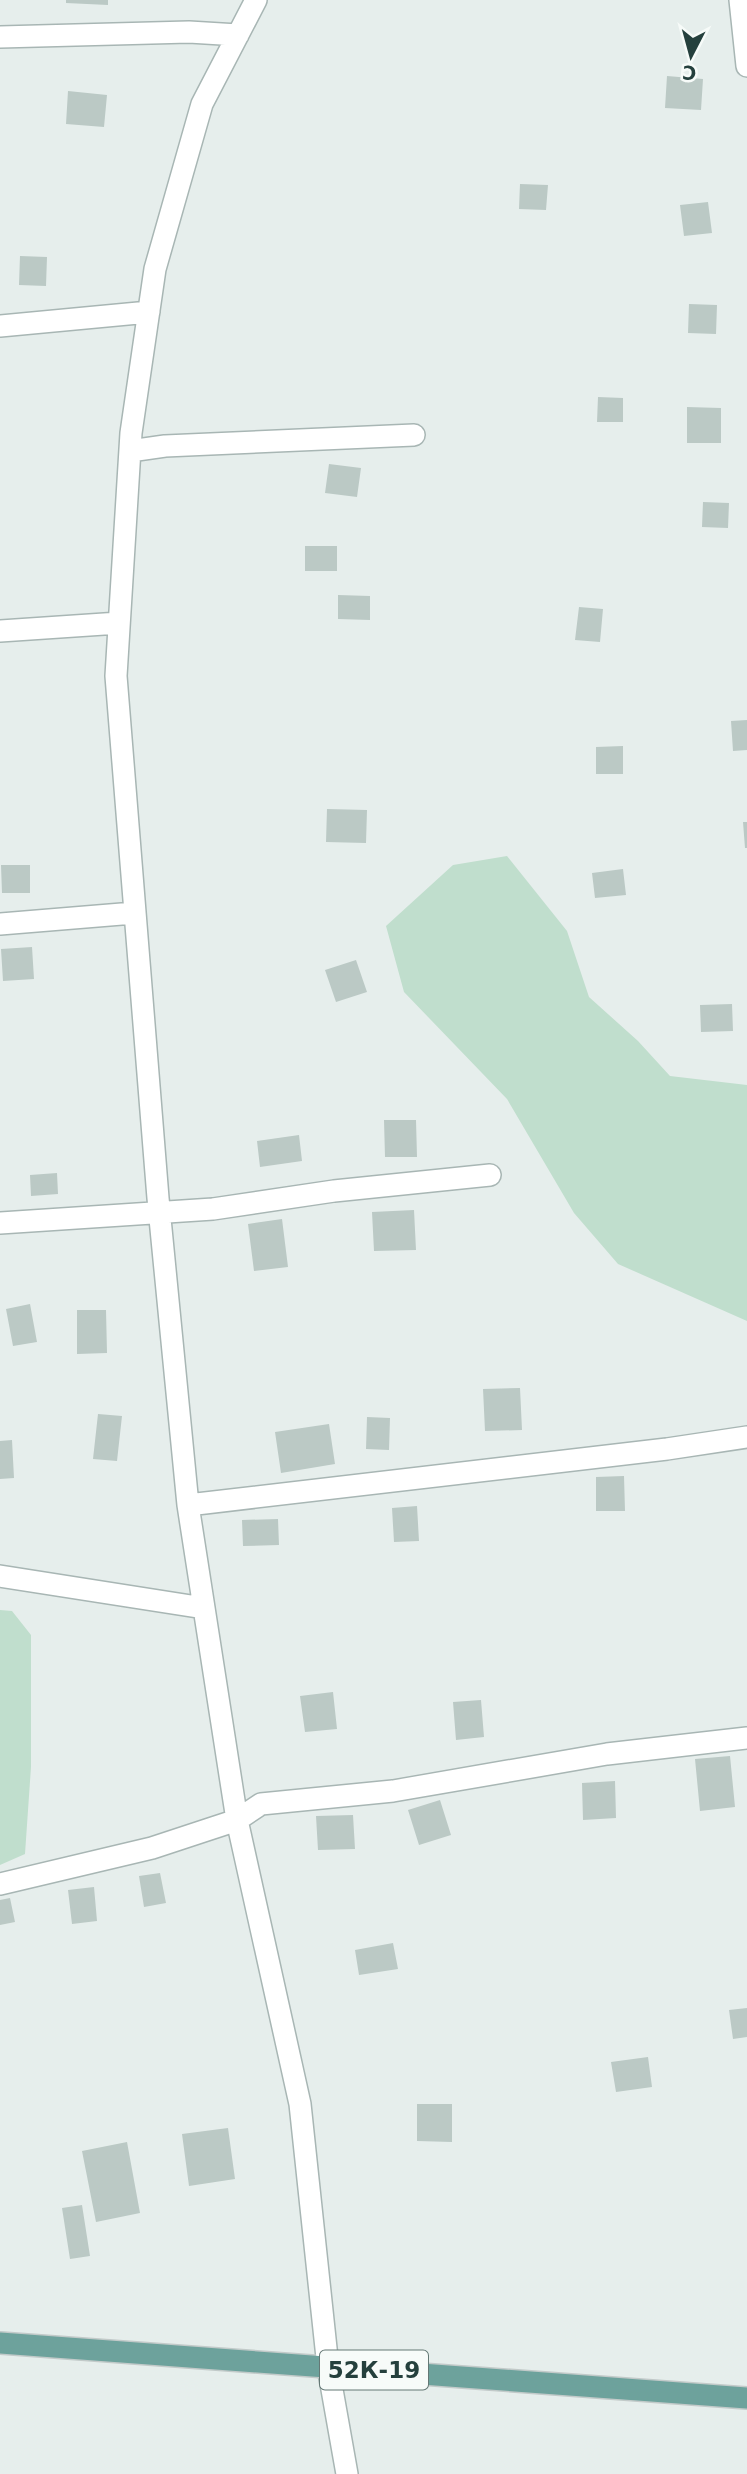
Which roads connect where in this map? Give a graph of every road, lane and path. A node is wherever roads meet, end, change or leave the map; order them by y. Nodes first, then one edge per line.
1 (256, 0) edge
2 (740, 0) edge
3 (238, 35) junction
4 (0, 37) edge
5 (747, 66) edge
6 (149, 312) junction
7 (0, 326) edge
8 (414, 435) dead end
9 (130, 451) junction
10 (119, 623) junction
11 (0, 631) edge
12 (134, 913) junction
13 (0, 924) edge
14 (490, 1175) dead end
15 (159, 1214) junction
16 (0, 1223) edge
17 (747, 1437) edge
18 (188, 1505) junction
19 (0, 1576) edge
20 (204, 1608) junction
21 (747, 1738) edge
22 (237, 1821) junction
23 (0, 1884) edge
24 (0, 2343) edge
25 (328, 2367) junction
26 (747, 2398) edge
27 (347, 2474) edge

1 - 3 street
2 - 5 street
3 - 4 street
3 - 6 street
6 - 7 street
6 - 9 street
8 - 9 street
9 - 10 street
10 - 11 street
10 - 12 street
12 - 13 street
12 - 15 street
14 - 15 street
15 - 16 street
15 - 18 street
17 - 18 street
18 - 20 street
19 - 20 street
20 - 22 street
21 - 22 street
22 - 23 street
22 - 25 street
24 - 25 main road, 52К-19
25 - 26 main road, 52К-19
25 - 27 street

